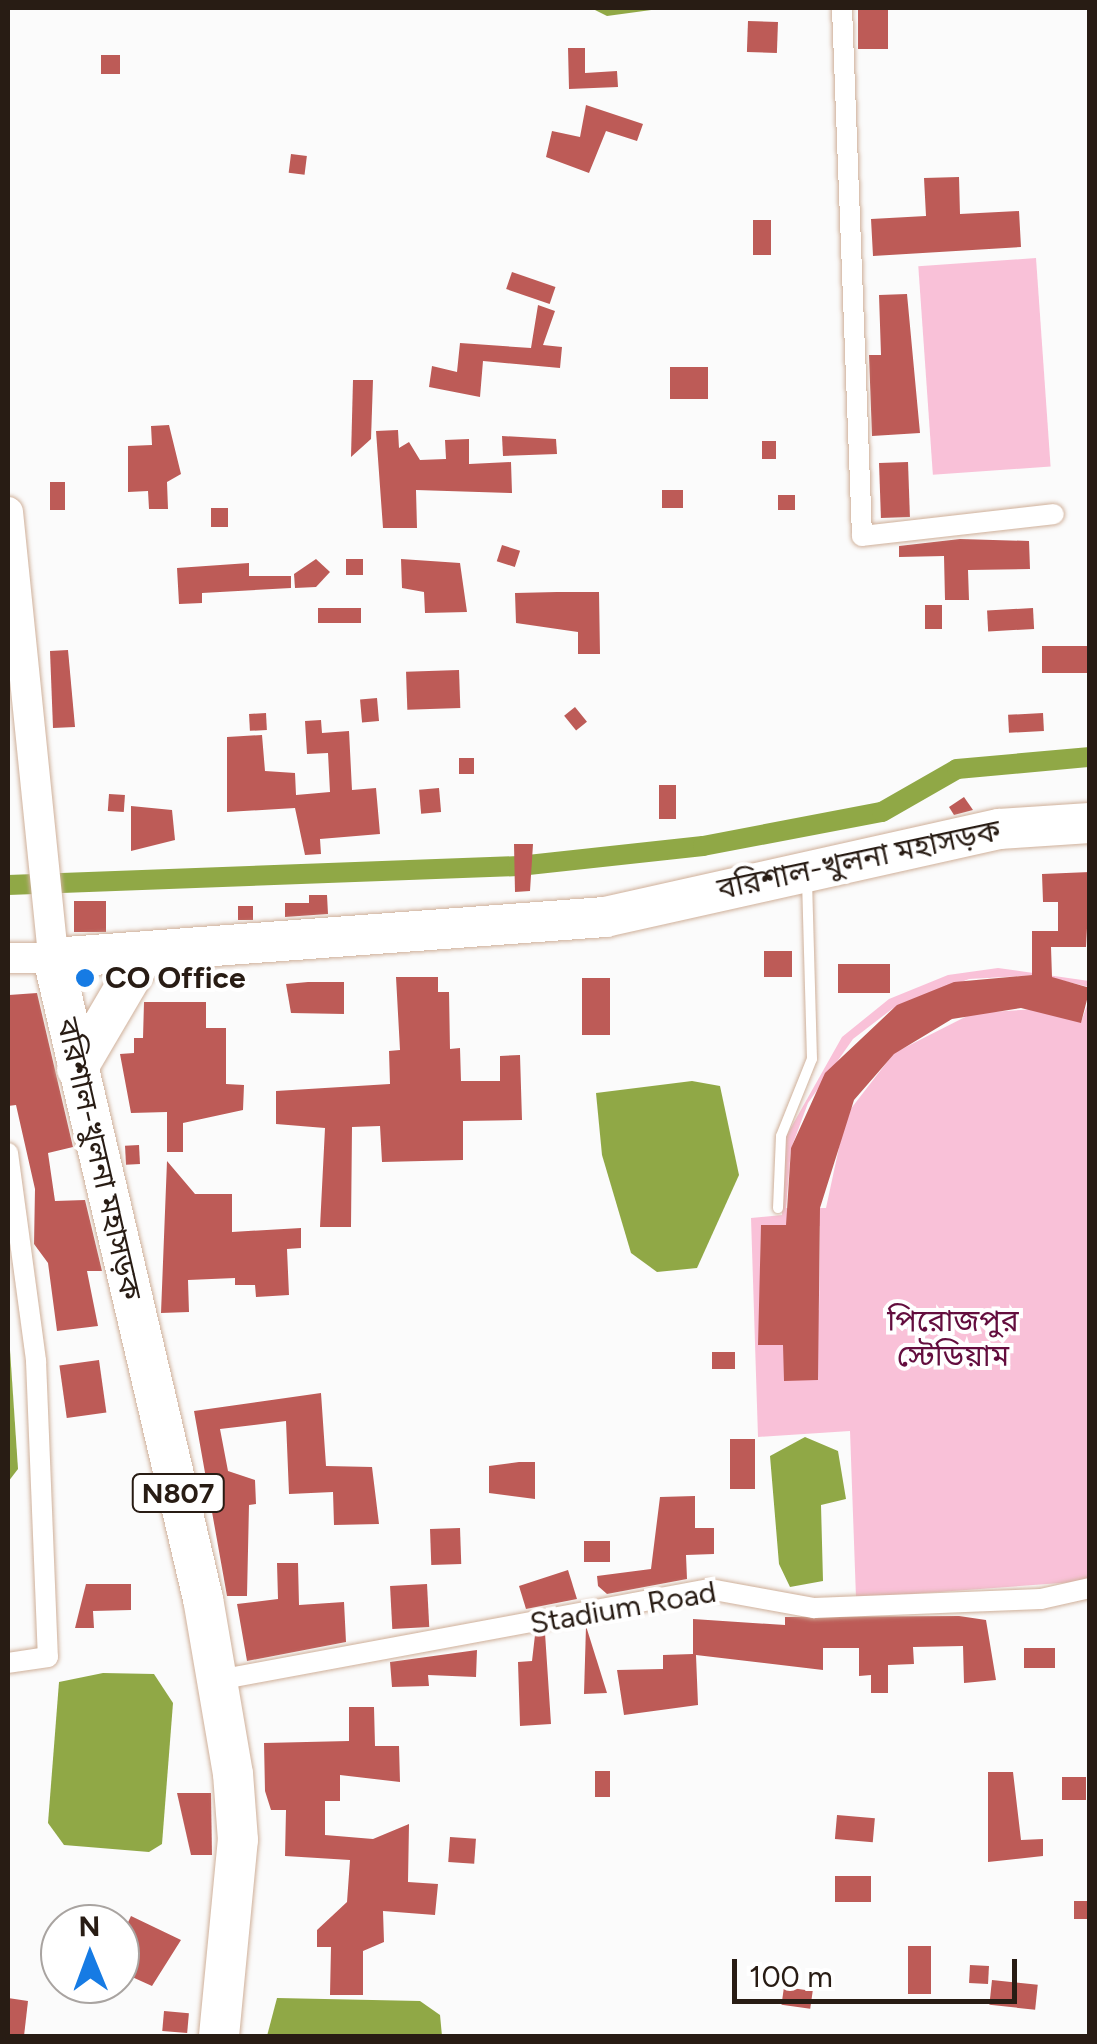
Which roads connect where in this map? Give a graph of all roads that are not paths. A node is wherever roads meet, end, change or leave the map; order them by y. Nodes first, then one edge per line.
1 (842, 8) edge
2 (8, 512) edge
3 (1054, 514) dead end
4 (10, 565) edge
5 (1090, 823) edge
6 (807, 868) junction
7 (145, 953) junction
8 (8, 958) edge
9 (53, 958) junction
10 (77, 1069) junction
11 (8, 1153) edge
12 (778, 1208) dead end
13 (1090, 1588) edge
14 (8, 1663) edge
15 (218, 1680) junction
16 (219, 2036) edge

1 - 3 street
2 - 4 main road
4 - 9 main road
5 - 6 highway, বরিশাল-খুলনা মহাসড়ক
6 - 7 highway, বরিশাল-খুলনা মহাসড়ক
6 - 12 lane
7 - 9 highway, বরিশাল-খুলনা মহাসড়ক
7 - 10 highway
8 - 9 main road
9 - 10 highway, বরিশাল-খুলনা মহাসড়ক / N807
10 - 15 highway, বরিশাল-খুলনা মহাসড়ক / N807
11 - 14 street
13 - 15 street, Stadium Road
15 - 16 highway, বরিশাল-খুলনা মহাসড়ক / N807

